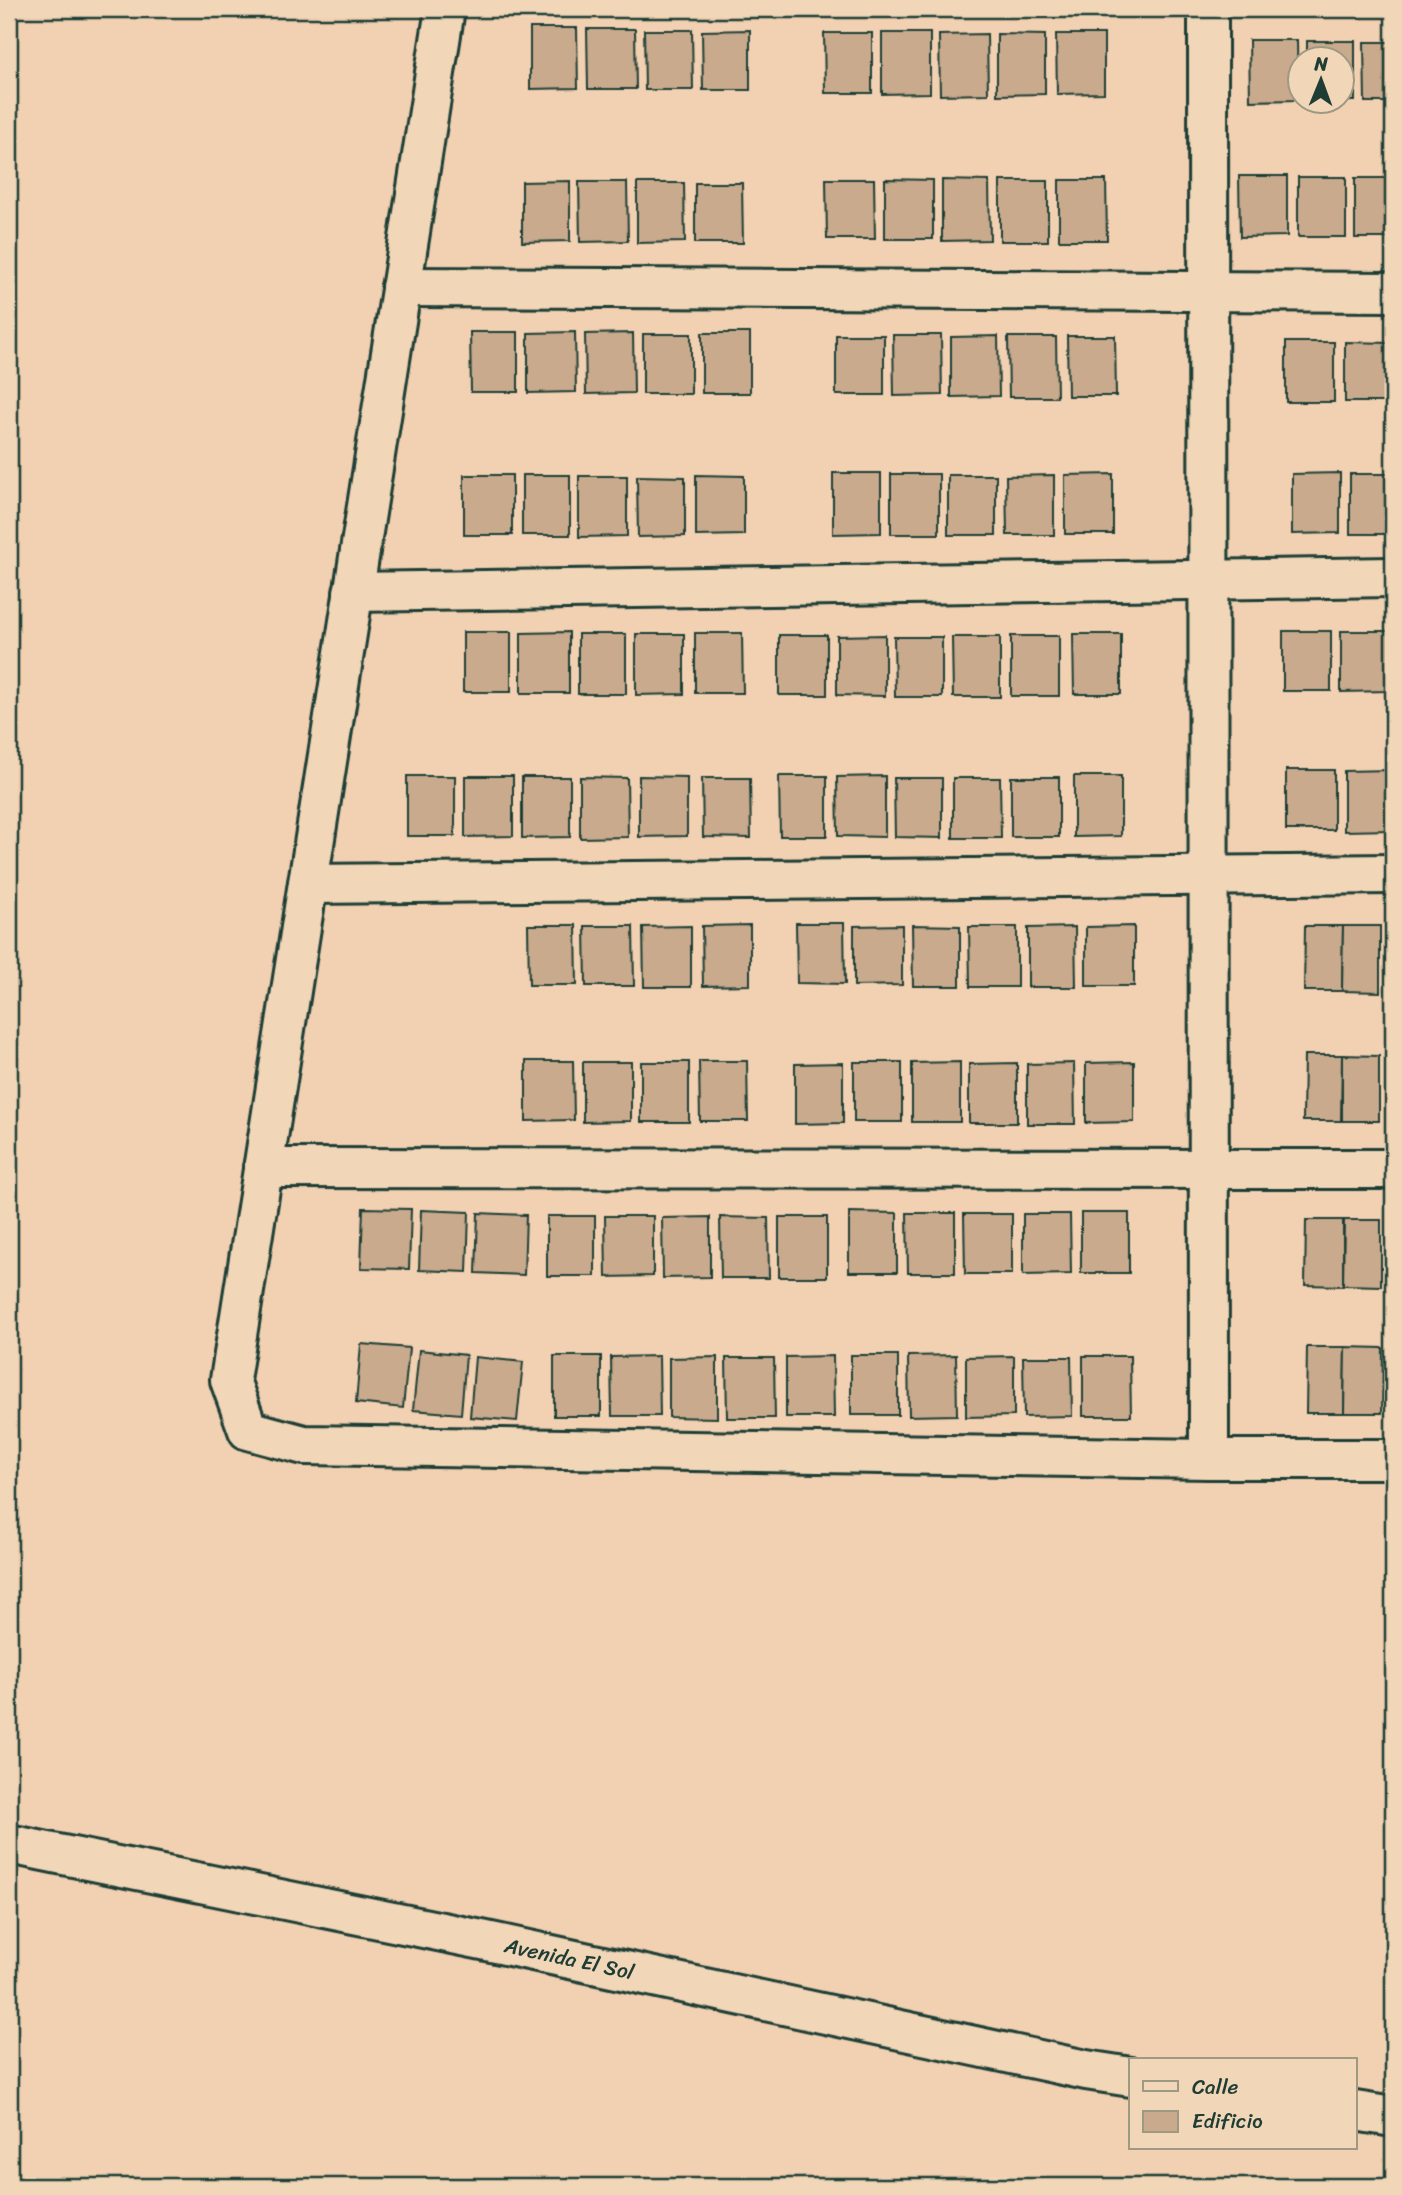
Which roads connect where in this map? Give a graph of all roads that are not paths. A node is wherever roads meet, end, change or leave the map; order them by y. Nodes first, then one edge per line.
1 (445, 9) edge
2 (1208, 9) edge
3 (401, 287) junction
4 (1208, 292) junction
5 (1393, 292) edge
6 (1393, 576) edge
7 (1208, 578) junction
8 (354, 592) junction
9 (1209, 874) junction
10 (1393, 874) edge
11 (308, 884) junction
12 (263, 1168) junction
13 (1209, 1169) junction
14 (1393, 1169) edge
15 (1209, 1459) junction
16 (1393, 1459) edge
17 (9, 1844) edge
18 (1129, 2077) edge
19 (1356, 2111) edge
20 (1393, 2117) edge

1 - 3 street
2 - 4 street
3 - 4 street
3 - 8 street
4 - 5 street
4 - 7 street
6 - 7 street
7 - 8 street
7 - 9 street
8 - 11 street
9 - 10 street
9 - 11 street
9 - 13 street
11 - 12 street
12 - 13 street
12 - 15 street
13 - 14 street
13 - 15 street
15 - 16 street
17 - 18 street, Avenida El Sol
19 - 20 street

